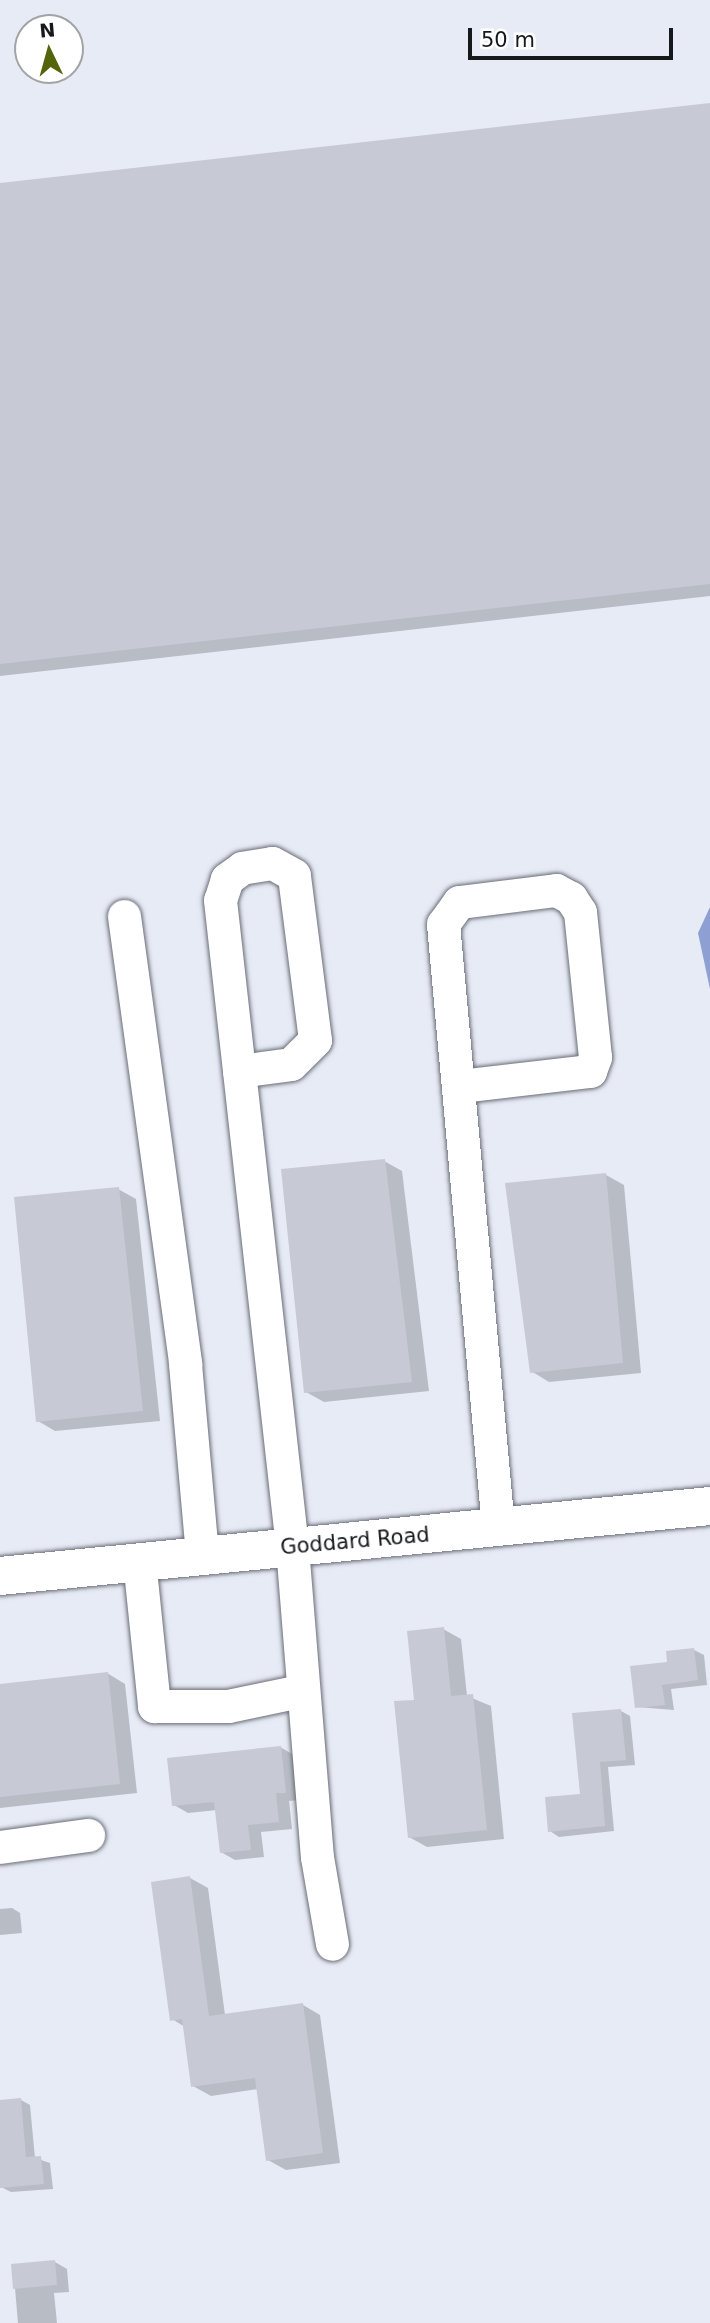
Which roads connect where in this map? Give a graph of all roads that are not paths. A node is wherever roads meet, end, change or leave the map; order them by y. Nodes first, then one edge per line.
1 (124, 916) dead end
2 (239, 1071) junction
3 (460, 1086) junction
4 (710, 1506) edge
5 (498, 1527) junction
6 (292, 1547) junction
7 (202, 1555) junction
8 (139, 1560) junction
9 (0, 1576) edge
10 (300, 1691) junction
11 (88, 1835) dead end
12 (0, 1847) edge
13 (332, 1944) dead end

1 - 7 street
2 - 2 street
2 - 6 street
3 - 3 street
3 - 5 street
4 - 5 main road, Goddard Road
5 - 6 main road, Goddard Road
6 - 7 main road, Goddard Road
6 - 10 street
7 - 8 main road, Goddard Road
8 - 9 main road, Goddard Road
8 - 10 street
10 - 13 street
11 - 12 street

